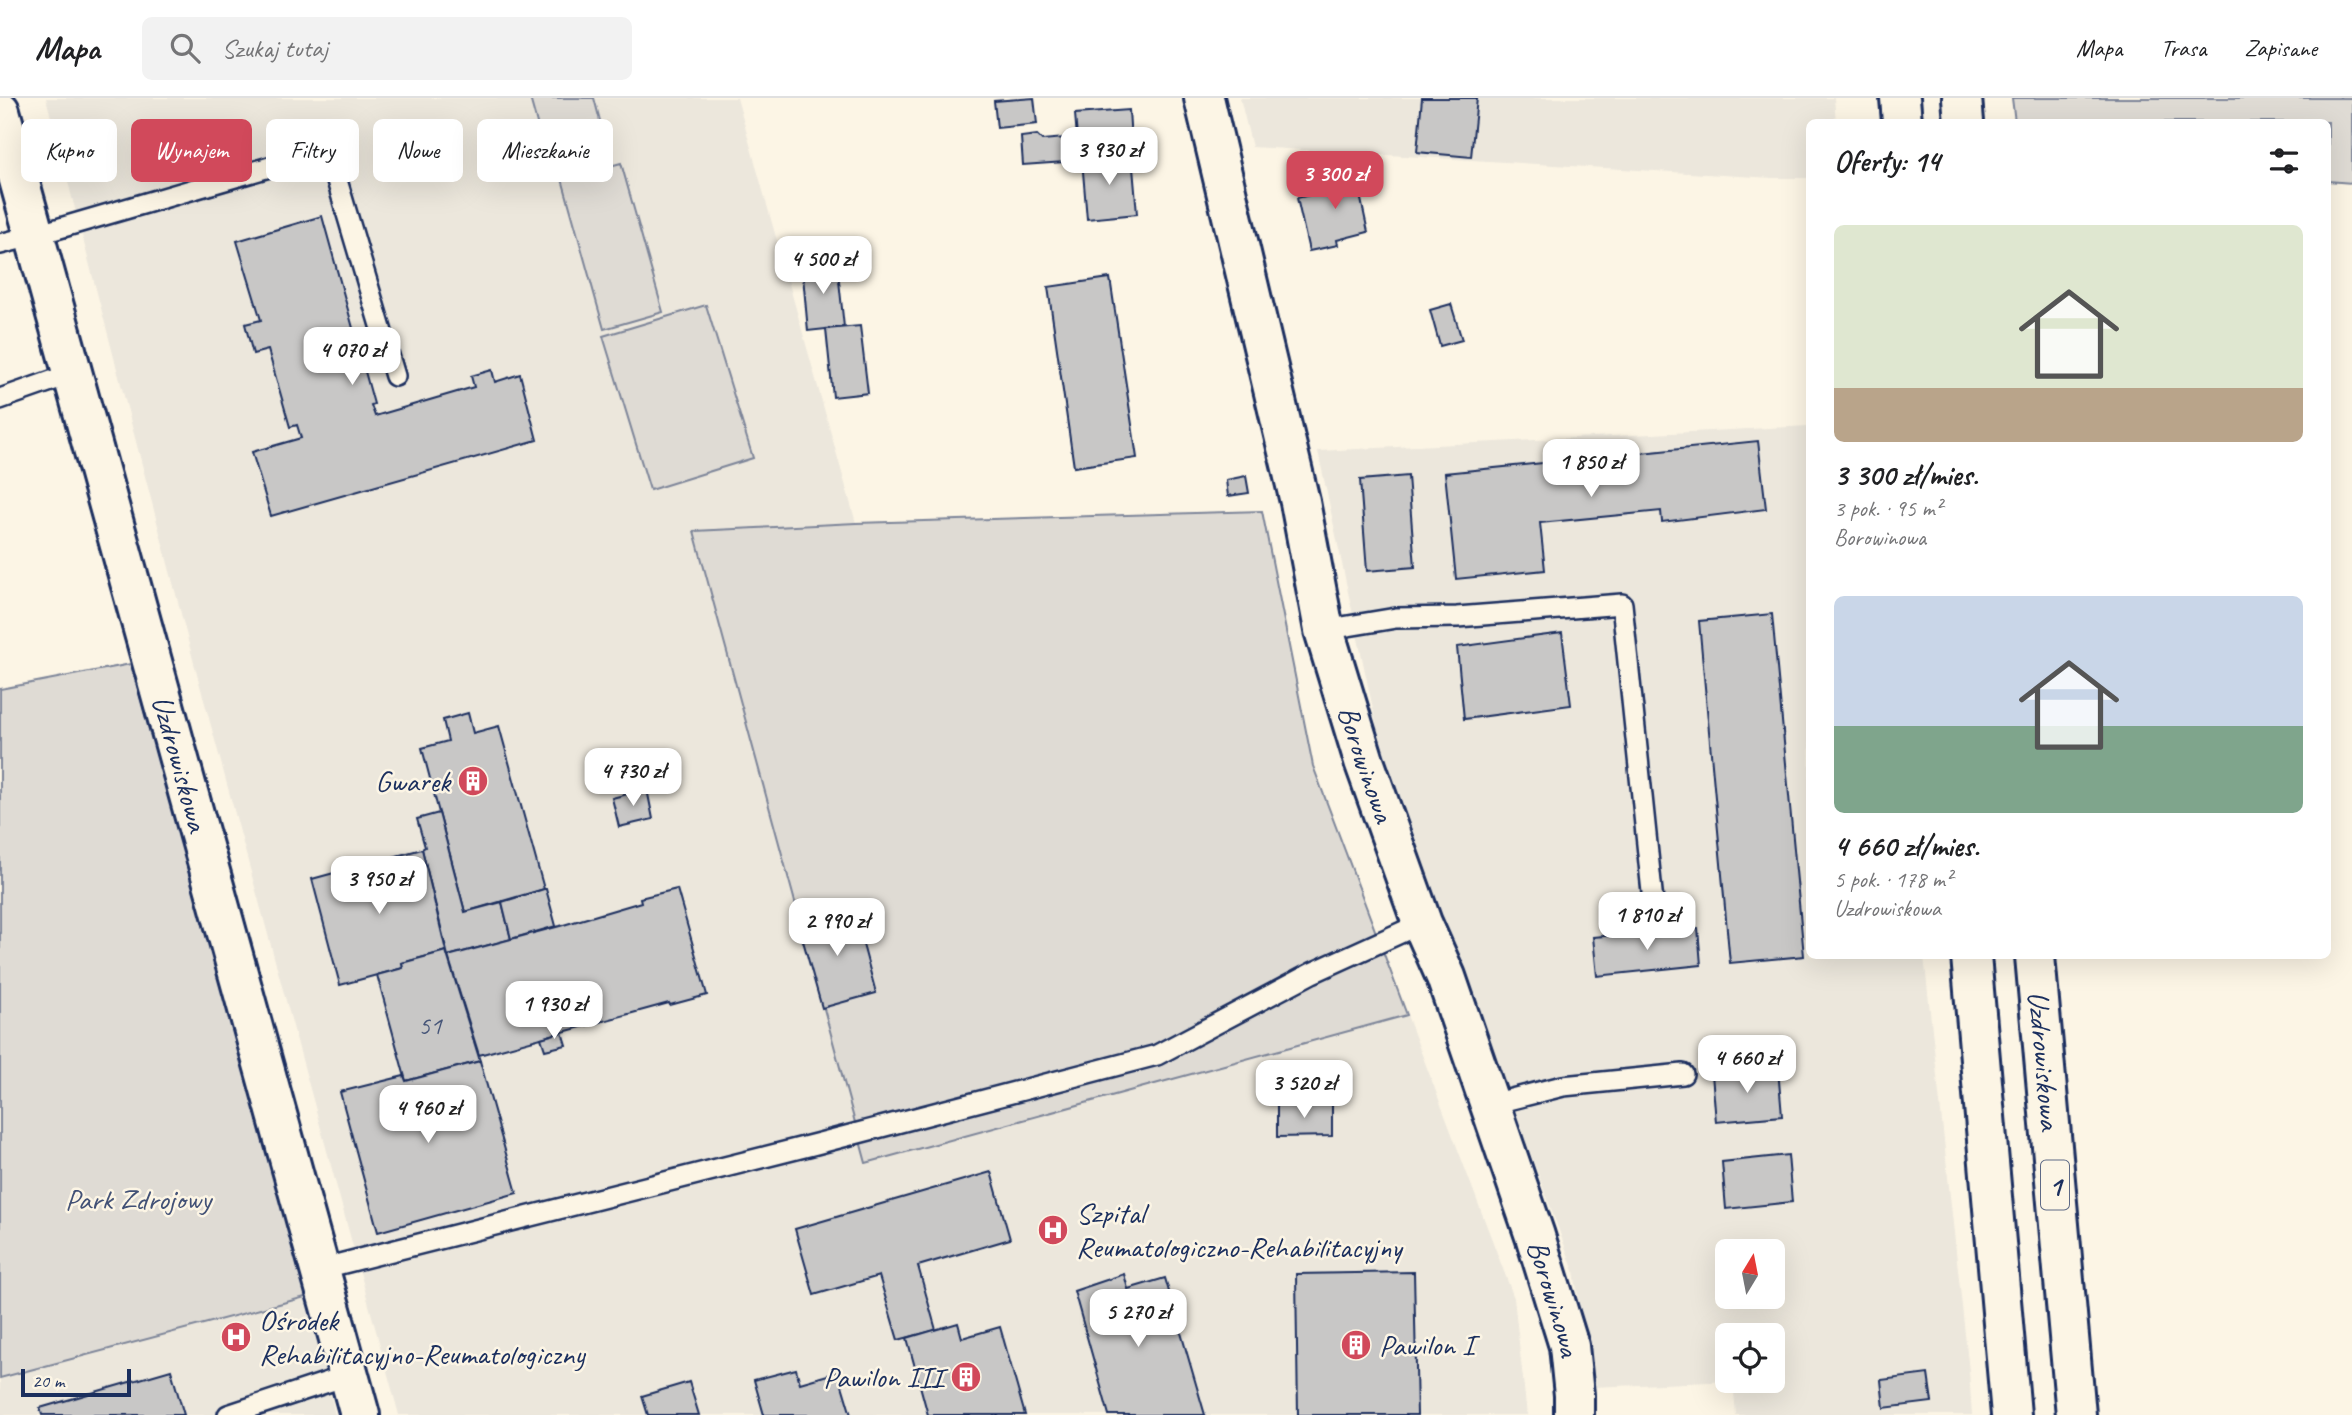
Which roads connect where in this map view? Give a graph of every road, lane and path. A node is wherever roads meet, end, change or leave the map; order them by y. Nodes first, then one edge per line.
1 (1203, 98) edge
2 (1900, 98) edge
3 (1962, 98) edge
4 (0, 111) edge
5 (1902, 119) edge
6 (1964, 119) edge
7 (18, 239) edge
8 (74, 373) junction
9 (395, 376) dead end
10 (0, 399) edge
11 (1324, 630) junction
12 (1655, 921) dead end
13 (1422, 923) junction
14 (1971, 959) edge
15 (2035, 959) edge
16 (1683, 1074) dead end
17 (1488, 1105) junction
18 (320, 1269) junction
19 (349, 1375) junction
20 (228, 1415) edge
21 (360, 1415) edge
22 (1574, 1415) edge
23 (2011, 1415) edge
24 (2076, 1415) edge

1 - 11 street, Borowinowa
2 - 5 street
3 - 6 street
4 - 7 street, Uzdrowiskowa
7 - 8 street, Uzdrowiskowa
7 - 9 lane
8 - 10 lane
8 - 18 street, Uzdrowiskowa
11 - 12 lane
11 - 13 street, Borowinowa
13 - 17 street, Borowinowa
13 - 18 lane
14 - 23 street
15 - 24 street, Uzdrowiskowa / 1
16 - 17 lane
17 - 22 street, Borowinowa
18 - 19 street, Uzdrowiskowa
19 - 20 lane
19 - 21 street, Uzdrowiskowa

